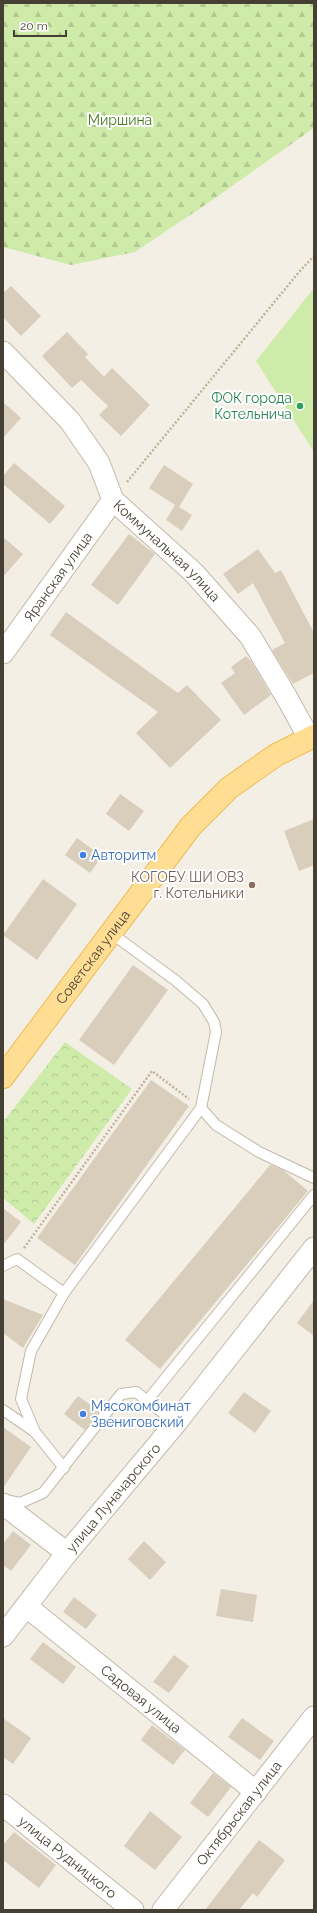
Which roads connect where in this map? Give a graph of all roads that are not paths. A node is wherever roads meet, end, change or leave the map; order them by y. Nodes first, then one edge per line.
1 (3, 352) edge
2 (113, 500) junction
3 (3, 653) edge
4 (311, 737) edge
5 (111, 933) junction
6 (3, 1077) edge
7 (201, 1108) junction
8 (314, 1178) edge
9 (314, 1195) edge
10 (314, 1248) edge
11 (3, 1266) edge
12 (64, 1293) junction
13 (147, 1401) junction
14 (3, 1410) edge
15 (176, 1423) junction
16 (35, 1432) junction
17 (64, 1468) junction
18 (3, 1500) edge
19 (3, 1504) edge
20 (67, 1553) junction
21 (26, 1606) junction
22 (3, 1636) edge
23 (314, 1717) edge
24 (256, 1792) junction
25 (3, 1805) edge
26 (133, 1910) edge
27 (163, 1910) edge

1 - 2 street, Коммунальная улица
2 - 3 street, Яранская улица
2 - 4 street, Коммунальная улица
4 - 5 main road, Советская улица
5 - 6 main road, Советская улица
5 - 7 lane
7 - 8 lane
7 - 12 lane
9 - 13 lane
10 - 15 street, улица Луначарского
11 - 12 lane
12 - 16 lane
13 - 15 lane
13 - 17 lane
14 - 16 lane
15 - 20 street, улица Луначарского
16 - 17 lane
17 - 18 lane
19 - 20 street
20 - 21 street, улица Луначарского
21 - 22 street, улица Луначарского
21 - 24 street, Садовая улица
23 - 24 street, Октябрьская улица
24 - 27 street, Октябрьская улица
25 - 26 street, улица Рудницкого

